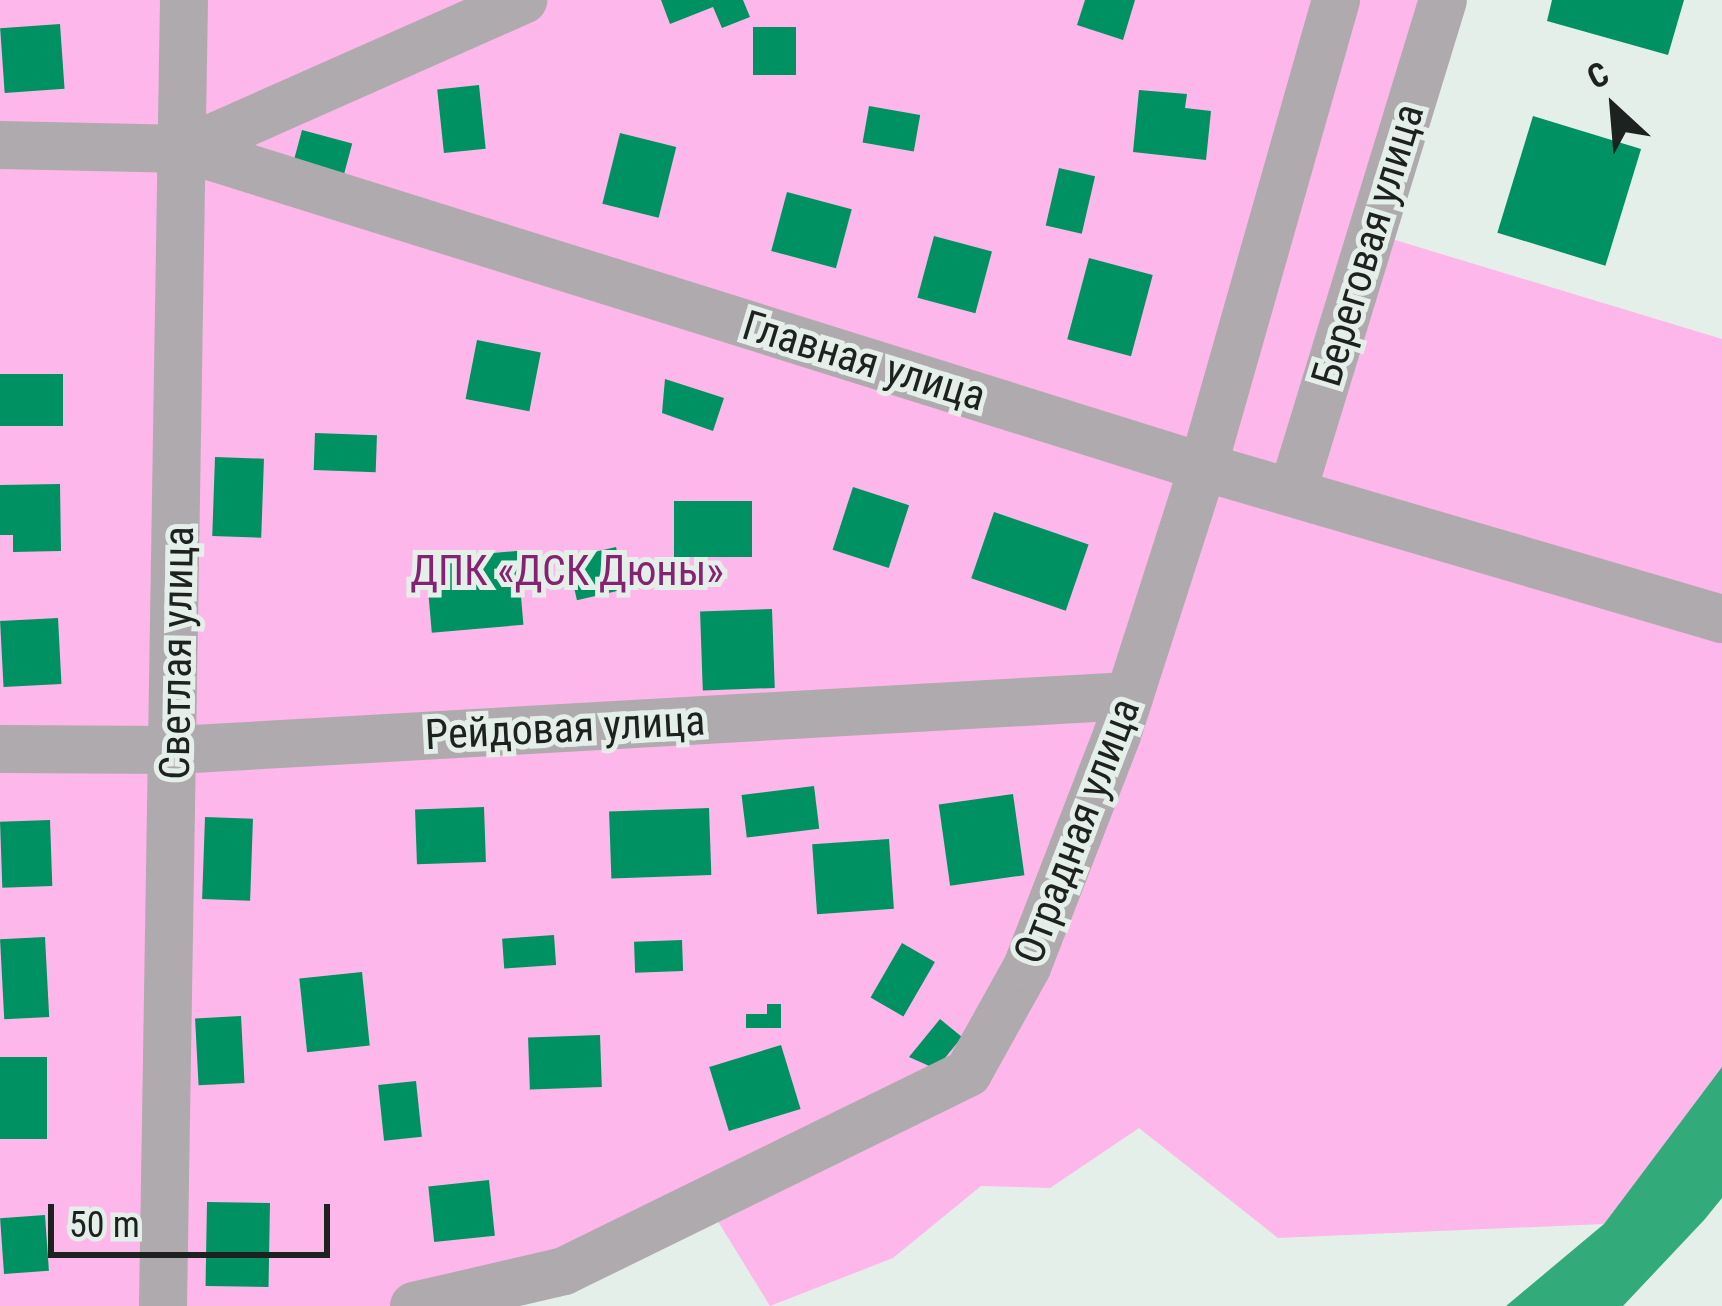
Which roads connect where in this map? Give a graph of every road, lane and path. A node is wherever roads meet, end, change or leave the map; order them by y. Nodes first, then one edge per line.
1 (184, 0) edge
2 (524, 0) edge
3 (1336, 0) edge
4 (1443, 0) edge
5 (0, 145) edge
6 (188, 149) junction
7 (1203, 467) junction
8 (1293, 490) junction
9 (1722, 619) edge
10 (1130, 696) junction
11 (0, 749) edge
12 (175, 750) junction
13 (565, 1288) edge
14 (163, 1306) edge
15 (413, 1306) edge

1 - 6 street, Светлая улица
2 - 6 street
3 - 7 street, Отрадная улица
4 - 8 street, Береговая улица
5 - 6 street, Главная улица
6 - 7 street, Главная улица
6 - 12 street, Светлая улица
7 - 8 street, Главная улица
7 - 10 street, Отрадная улица
8 - 9 street, Главная улица
10 - 12 street, Рейдовая улица
10 - 13 street, Отрадная улица
11 - 12 street, Рейдовая улица
12 - 14 street, Светлая улица
13 - 15 street, Отрадная улица

